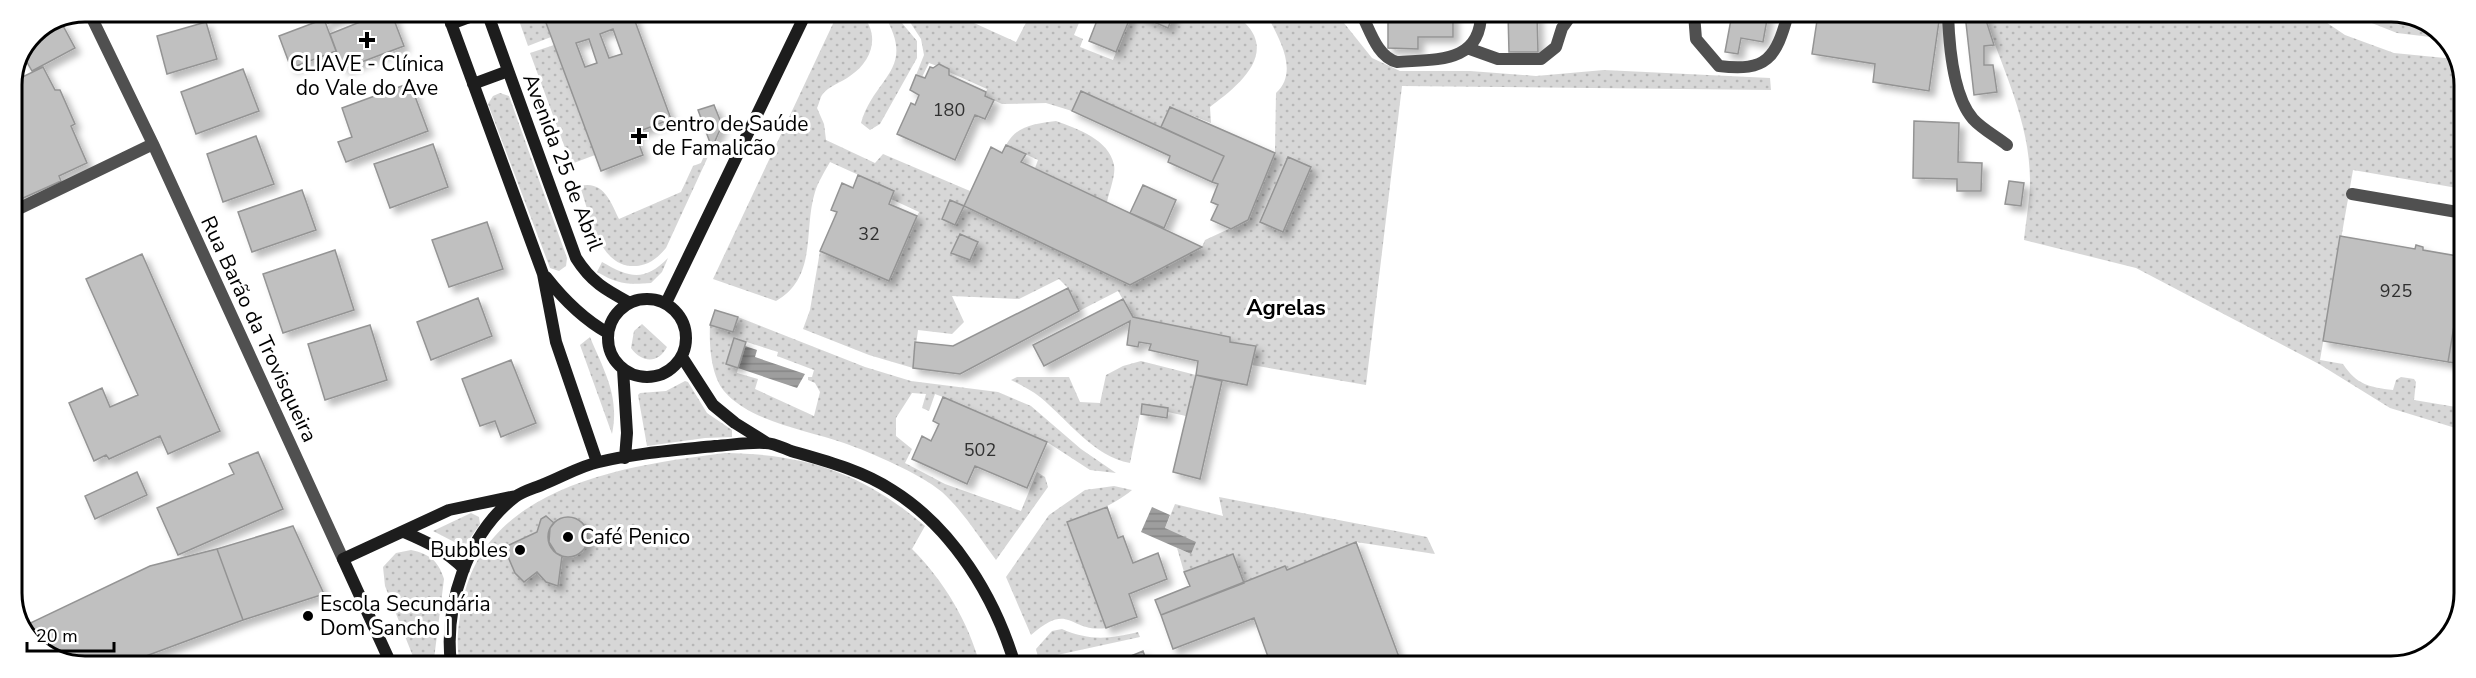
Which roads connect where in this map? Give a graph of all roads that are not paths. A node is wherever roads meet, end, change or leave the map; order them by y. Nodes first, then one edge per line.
1 (93, 22) edge
2 (450, 22) edge
3 (489, 22) edge
4 (802, 22) edge
5 (1365, 22) edge
6 (1480, 22) edge
7 (1566, 22) edge
8 (1695, 22) edge
9 (1785, 22) edge
10 (1948, 22) edge
11 (1470, 49) junction
12 (508, 71) junction
13 (473, 84) junction
14 (153, 144) junction
15 (2007, 145) dead end
16 (2352, 194) dead end
17 (22, 207) edge
18 (2453, 211) edge
19 (543, 274) junction
20 (630, 303) junction
21 (666, 303) junction
22 (608, 333) junction
23 (682, 357) junction
24 (623, 369) junction
25 (767, 443) junction
26 (625, 458) junction
27 (597, 462) junction
28 (516, 496) junction
29 (404, 532) junction
30 (343, 559) junction
31 (464, 569) junction
32 (387, 656) edge
33 (450, 656) edge
34 (1012, 656) edge

1 - 14 street, Rua Barão da Trovisqueira
2 - 13 main road
3 - 12 main road, Avenida 25 de Abril
4 - 21 main road
5 - 11 street
6 - 11 street
7 - 11 street
8 - 9 street
10 - 15 street
12 - 13 main road
12 - 20 main road, Avenida 25 de Abril
13 - 19 main road
14 - 17 street
14 - 30 street, Rua Barão da Trovisqueira
16 - 18 street
19 - 22 main road
19 - 27 main road
20 - 21 main road
20 - 22 main road
21 - 23 main road
22 - 24 main road
23 - 24 main road
23 - 25 main road
24 - 26 main road
25 - 26 main road
25 - 34 main road
26 - 27 main road
27 - 28 main road
28 - 29 main road
28 - 31 main road
29 - 30 main road
29 - 31 main road
30 - 32 main road, Rua Barão da Trovisqueira
31 - 33 main road

